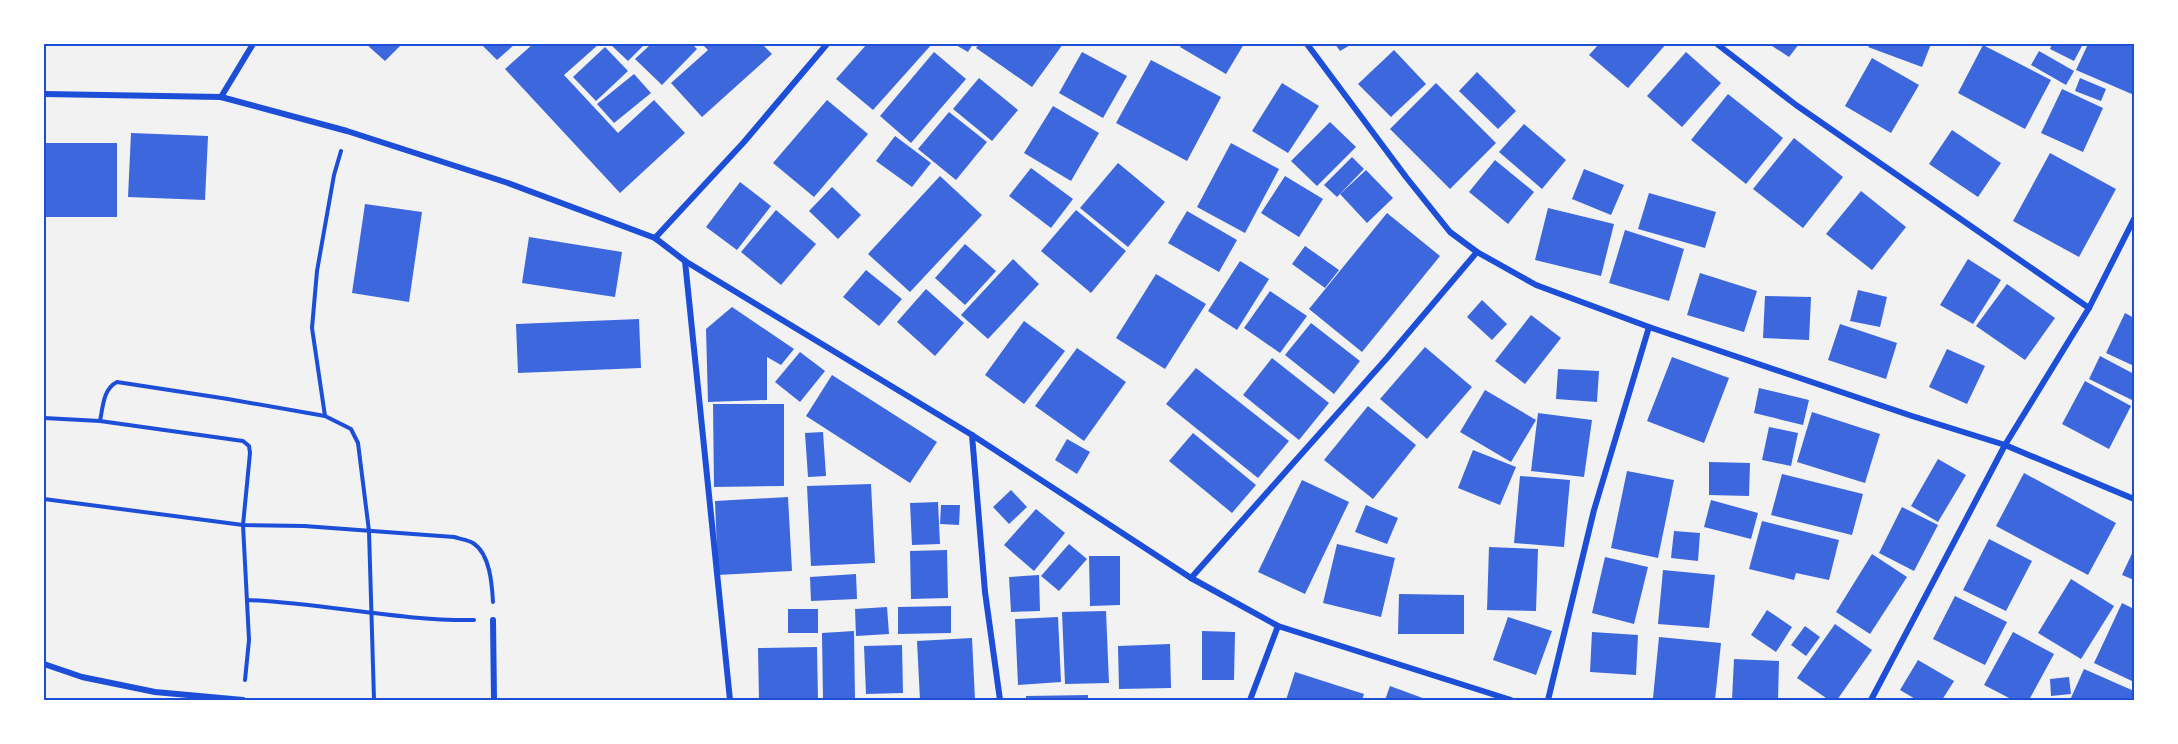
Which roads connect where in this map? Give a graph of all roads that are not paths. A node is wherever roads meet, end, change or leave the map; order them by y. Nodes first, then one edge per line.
1 (253, 44) edge
2 (816, 44) edge
3 (828, 44) edge
4 (1307, 44) edge
5 (1717, 44) edge
6 (822, 49) junction
7 (44, 94) edge
8 (221, 97) junction
9 (2134, 219) edge
10 (655, 238) junction
11 (1477, 252) junction
12 (685, 261) junction
13 (2090, 308) junction
14 (1649, 327) junction
15 (972, 435) junction
16 (2005, 445) junction
17 (2134, 499) edge
18 (1191, 578) junction
19 (493, 620) road end
20 (1278, 626) junction
21 (44, 664) edge
22 (155, 692) junction
23 (155, 700) edge
24 (243, 700) edge
25 (494, 700) edge
26 (730, 700) edge
27 (1000, 700) edge
28 (1250, 700) edge
29 (1511, 700) edge
30 (1548, 700) edge
31 (1871, 700) edge

1 - 8 street
2 - 6 street
3 - 6 street
4 - 11 street
5 - 13 street
6 - 10 street
7 - 8 street
8 - 10 street
9 - 13 street
10 - 12 street
11 - 14 street
11 - 18 street
12 - 15 street
12 - 26 street
13 - 16 street
14 - 16 street
14 - 30 street
15 - 18 street
15 - 27 street
16 - 17 street
16 - 31 street
18 - 20 street
19 - 25 street
20 - 28 street
20 - 29 street
21 - 22 street
22 - 23 street
22 - 24 street

